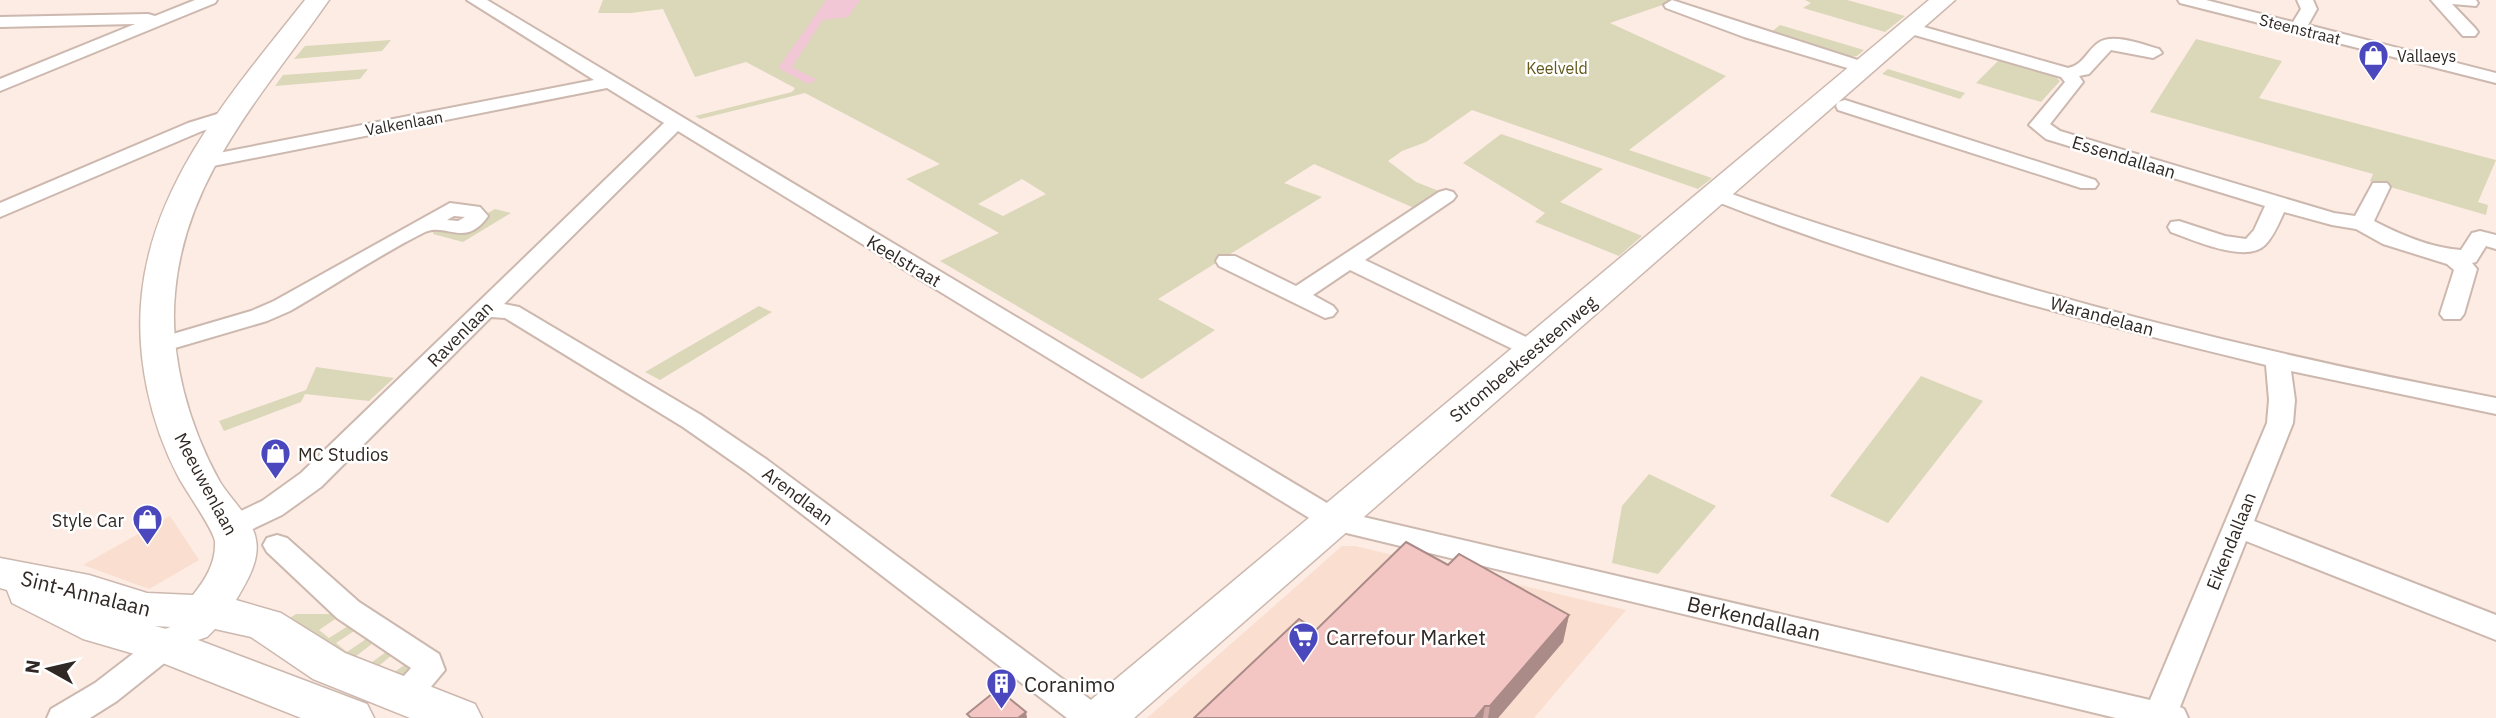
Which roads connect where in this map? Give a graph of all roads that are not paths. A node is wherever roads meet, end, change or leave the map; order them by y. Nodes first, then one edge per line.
1 (209, 0) edge
2 (317, 0) edge
3 (475, 0) edge
4 (1943, 0) edge
5 (2186, 0) edge
6 (2305, 0) edge
7 (2439, 0) edge
8 (1672, 5) dead end
9 (163, 19) junction
10 (0, 22) edge
11 (1910, 28) junction
12 (2297, 29) junction
13 (2469, 32) dead end
14 (2153, 54) dead end
15 (1864, 68) junction
16 (2068, 73) junction
17 (2496, 78) edge
18 (610, 82) junction
19 (0, 86) edge
20 (1845, 106) dead end
21 (227, 117) junction
22 (676, 122) junction
23 (198, 163) junction
24 (2088, 184) dead end
25 (2380, 187) dead end
26 (1717, 195) junction
27 (1446, 196) dead end
28 (2277, 203) junction
29 (0, 211) edge
30 (2362, 223) junction
31 (423, 225) dead end
32 (2179, 227) dead end
33 (2496, 242) edge
34 (2448, 256) junction
35 (1227, 261) dead end
36 (1351, 262) junction
37 (1297, 296) junction
38 (485, 309) junction
39 (1325, 311) dead end
40 (2452, 314) dead end
41 (158, 346) junction
42 (1534, 350) junction
43 (2278, 361) junction
44 (2496, 406) edge
45 (1334, 520) junction
46 (2237, 526) junction
47 (230, 528) junction
48 (277, 545) dead end
49 (0, 575) edge
50 (187, 628) junction
51 (2496, 628) edge
52 (404, 697) junction
53 (2164, 717) edge
54 (63, 718) edge
55 (351, 718) edge
56 (459, 718) edge
57 (1091, 718) edge
58 (1102, 718) edge

1 - 9 street
2 - 21 street, Meeuwenlaan
3 - 18 street, Keelstraat
4 - 11 street, Strombeeksesteenweg
5 - 12 street, Steenstraat
6 - 12 street
7 - 13 street
8 - 15 street
9 - 10 street
9 - 19 street
11 - 15 street, Strombeeksesteenweg
11 - 16 street
12 - 17 street, Steenstraat
14 - 16 street
15 - 26 street, Strombeeksesteenweg
16 - 28 street, Essendallaan
18 - 22 street, Keelstraat
18 - 23 street, Valkenlaan
20 - 24 street
21 - 23 street, Meeuwenlaan
21 - 29 street
22 - 38 street, Ravenlaan
22 - 45 street, Keelstraat
23 - 41 street, Meeuwenlaan
25 - 30 street
26 - 42 street, Strombeeksesteenweg
26 - 43 street, Warandelaan
27 - 36 street
28 - 30 street, Essendallaan
28 - 32 street
30 - 34 street, Essendallaan
31 - 41 street
33 - 34 street
34 - 40 street
35 - 37 street
36 - 37 street
36 - 42 street
37 - 39 street
38 - 47 street, Ravenlaan
38 - 57 street, Arendlaan
41 - 47 street, Meeuwenlaan
42 - 45 street, Strombeeksesteenweg
43 - 44 street, Warandelaan
43 - 46 street, Eikendallaan
45 - 53 street, Berkendallaan
45 - 58 street, Strombeeksesteenweg
46 - 51 street
46 - 53 street, Eikendallaan
47 - 50 street, Meeuwenlaan
48 - 52 street
49 - 50 street, Sint-Annalaan
50 - 52 street, Sint-Annalaan
50 - 54 street
50 - 55 street, Sint-Annalaan
52 - 56 street, Sint-Annalaan

